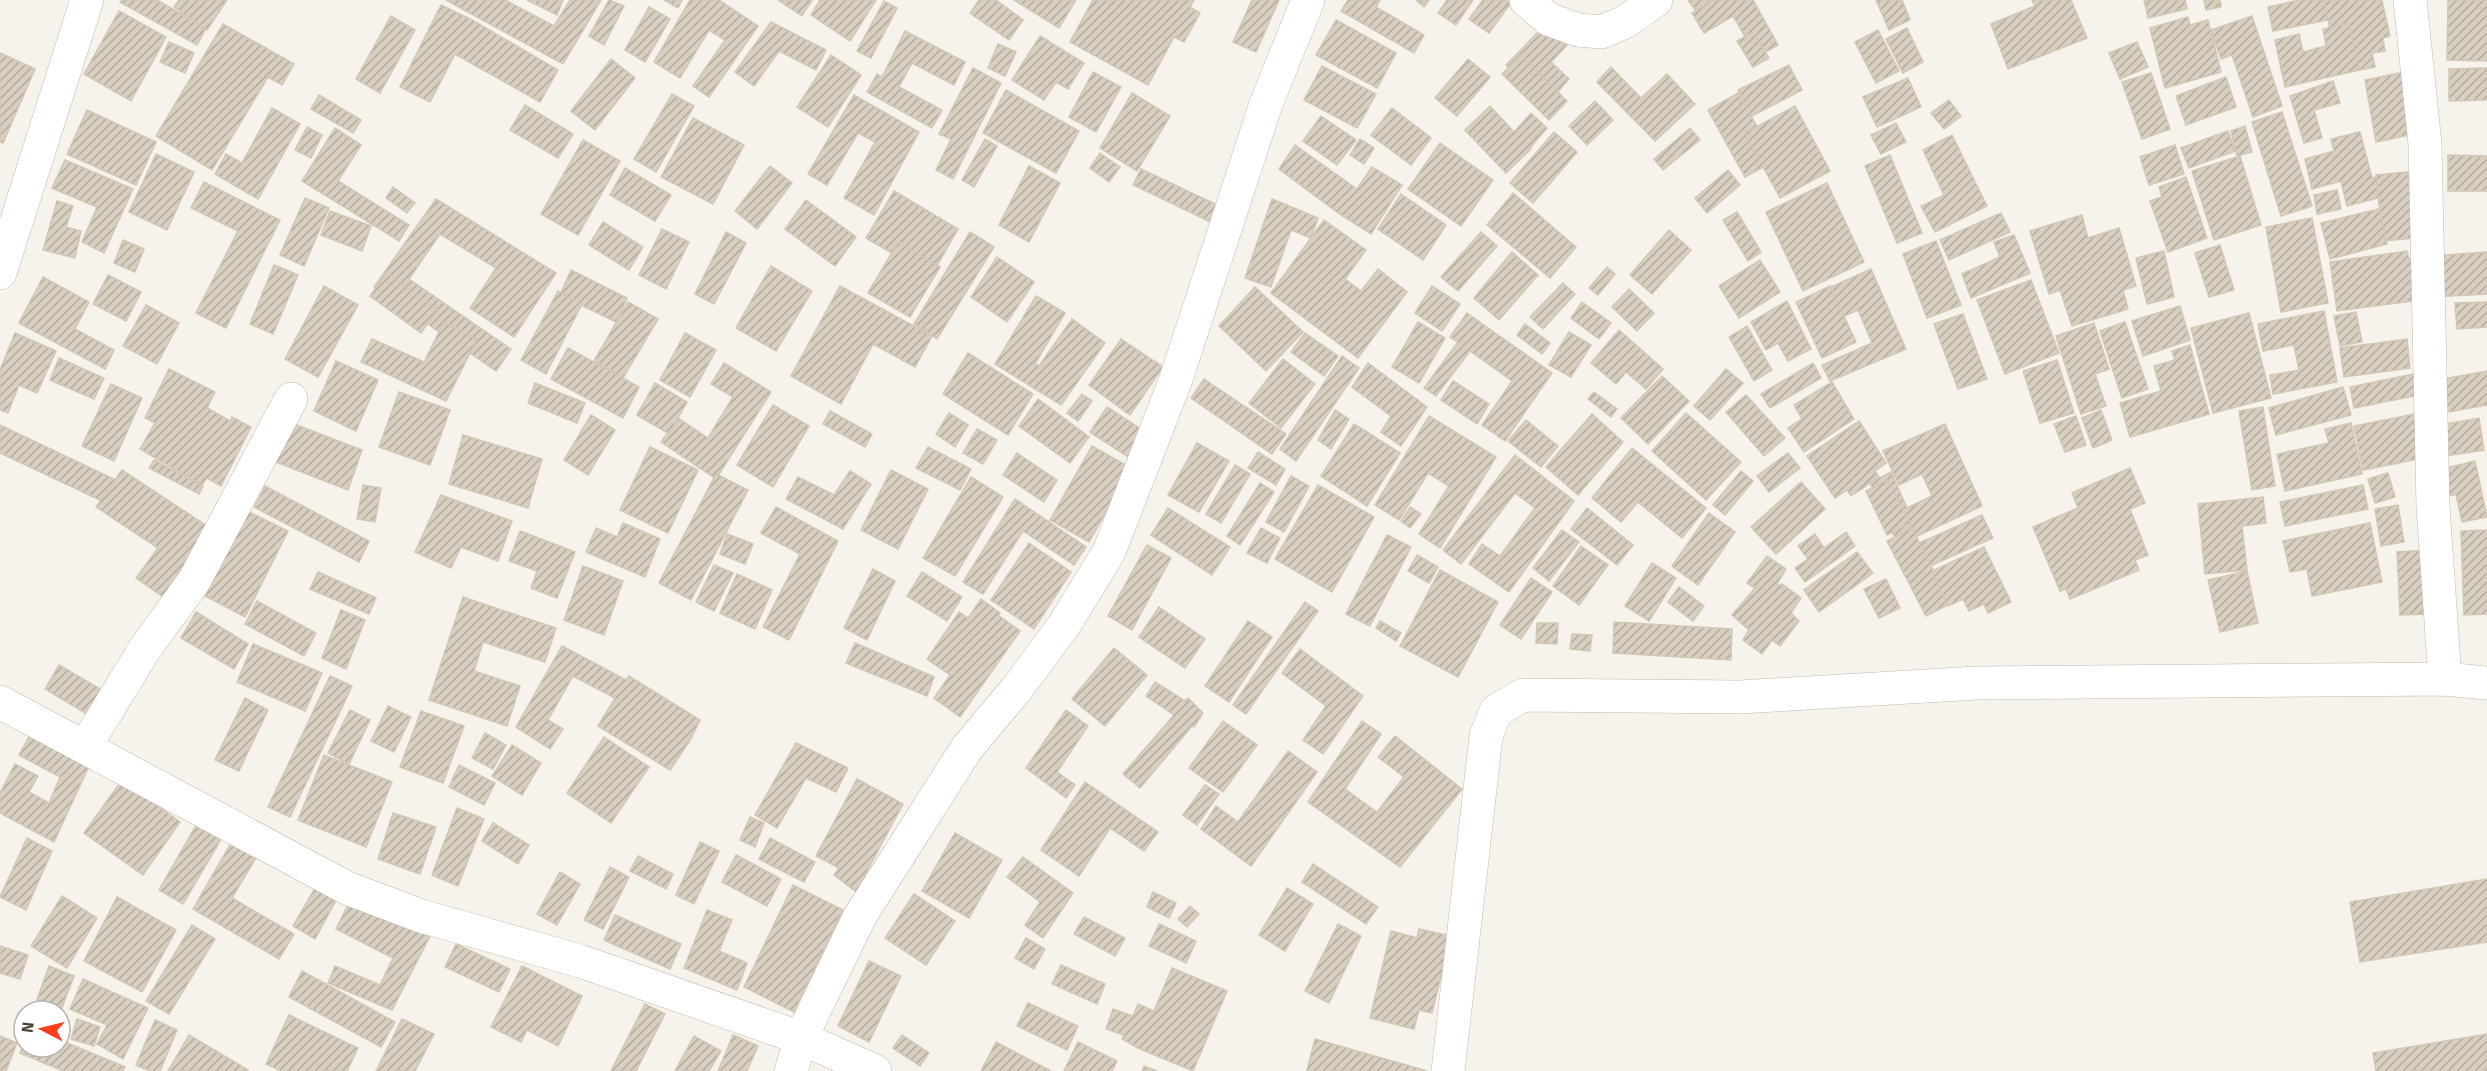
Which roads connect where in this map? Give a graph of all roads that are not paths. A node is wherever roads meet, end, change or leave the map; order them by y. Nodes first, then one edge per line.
1 (87, 0) edge
2 (1308, 0) edge
3 (1526, 0) edge
4 (1656, 0) edge
5 (2410, 0) edge
6 (0, 273) edge
7 (291, 399) dead end
8 (2445, 680) junction
9 (2487, 683) edge
10 (0, 702) edge
11 (85, 747) junction
12 (801, 1038) junction
13 (790, 1071) edge
14 (875, 1071) edge
15 (1448, 1071) edge

1 - 6 street
2 - 12 street
3 - 4 street
5 - 8 street
7 - 11 street
8 - 9 street
8 - 15 street
10 - 11 street
11 - 12 street
12 - 13 street
12 - 14 street

